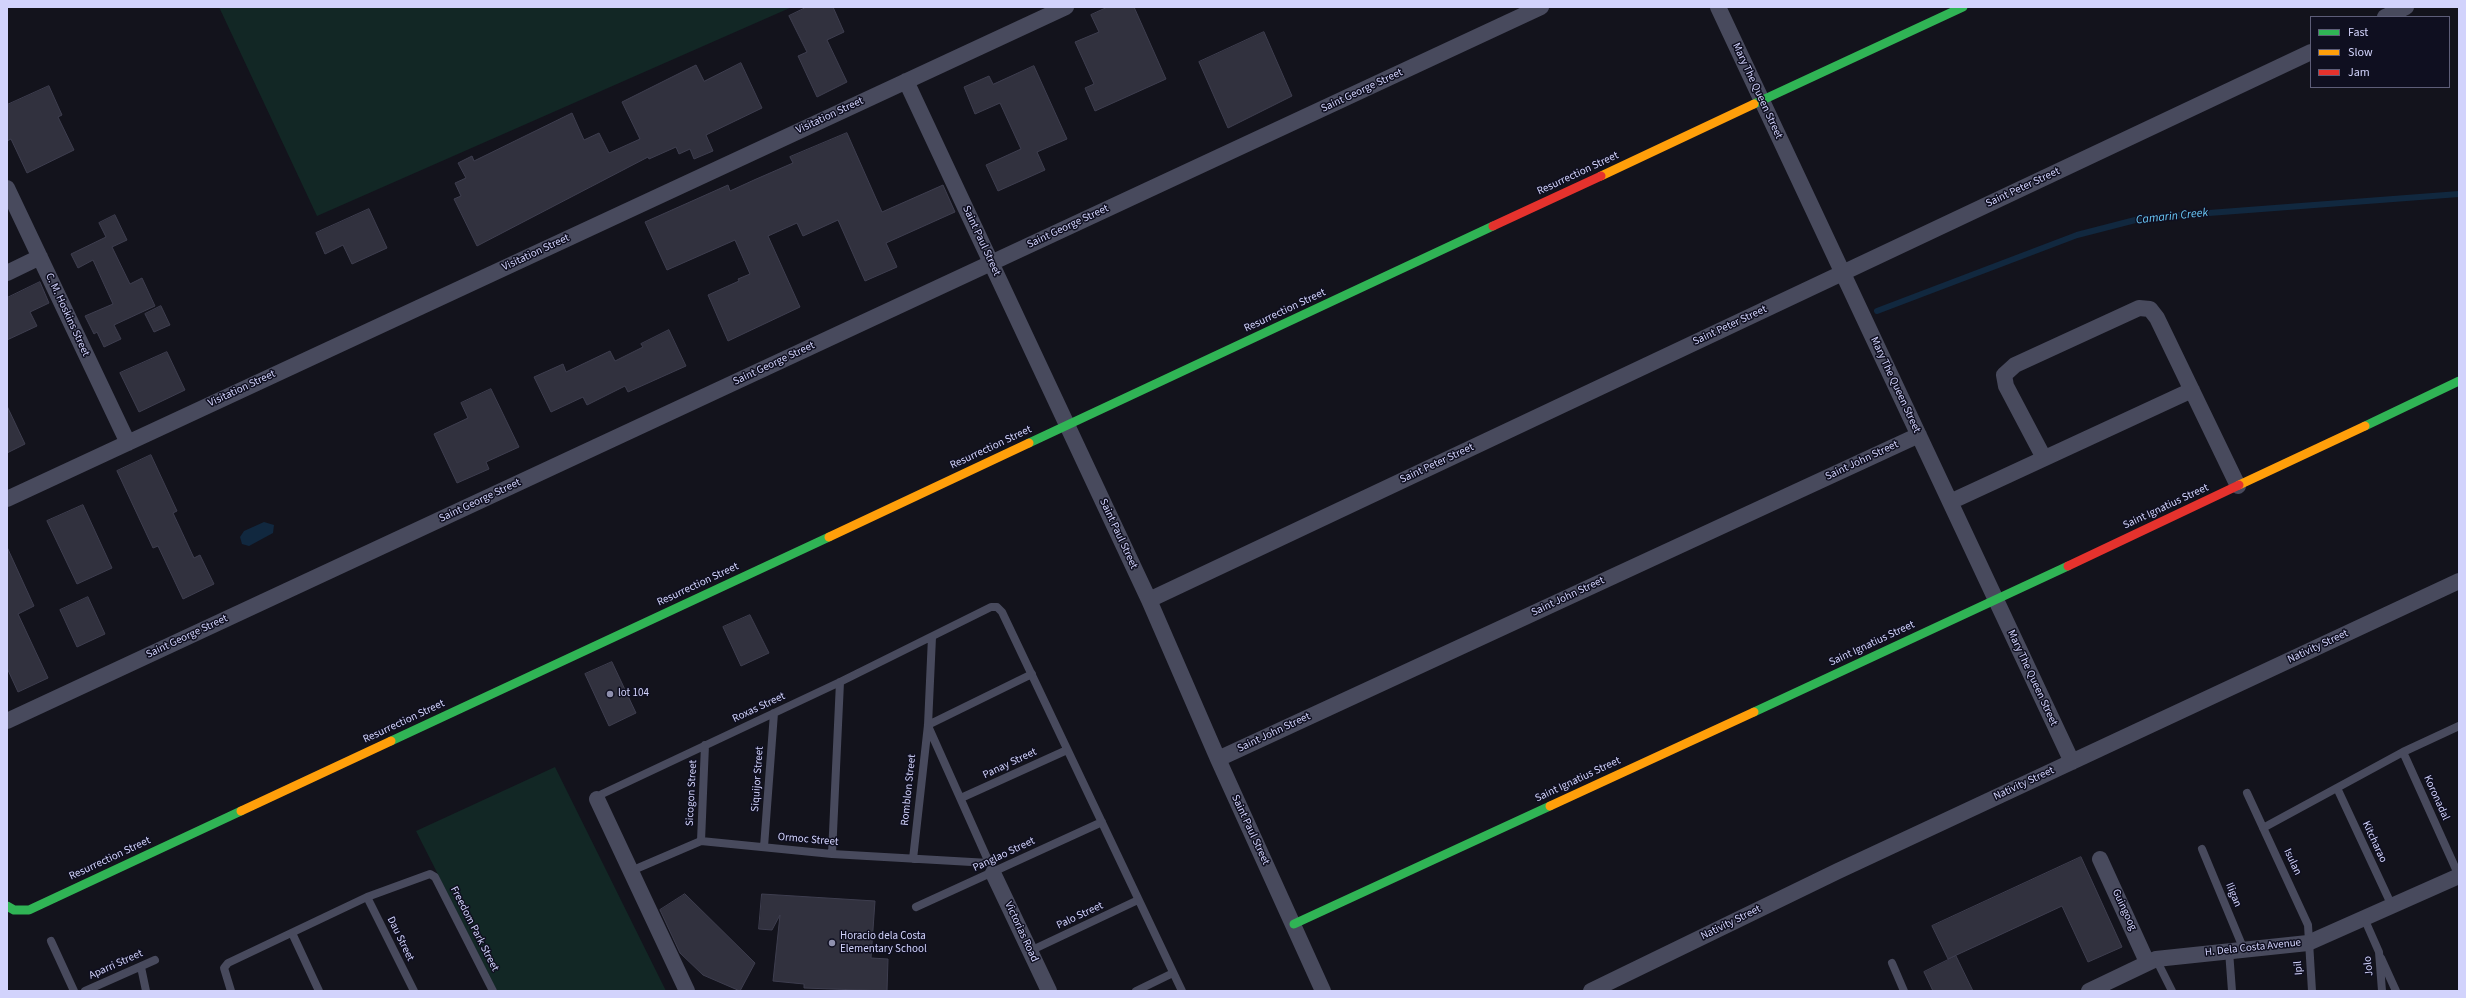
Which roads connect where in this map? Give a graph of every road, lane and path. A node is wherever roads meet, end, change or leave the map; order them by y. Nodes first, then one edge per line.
1 (1066, 7) edge
2 (1541, 7) edge
3 (1718, 7) edge
4 (1964, 7) edge
5 (2406, 7) edge
6 (2387, 16) edge
7 (2310, 52) edge
8 (906, 81) junction
9 (1762, 101) junction
10 (7, 188) edge
11 (40, 257) junction
12 (991, 263) junction
13 (7, 273) edge
14 (1842, 273) junction
15 (2459, 382) edge
16 (2192, 390) junction
17 (1067, 426) junction
18 (1919, 435) junction
19 (128, 443) junction
20 (2044, 458) junction
21 (2238, 486) junction
22 (7, 499) edge
23 (1950, 502) junction
24 (2459, 581) edge
25 (1149, 600) junction
26 (1996, 600) junction
27 (932, 637) junction
28 (1032, 674) junction
29 (840, 682) junction
30 (774, 713) junction
31 (7, 721) edge
32 (928, 725) junction
33 (2459, 726) edge
34 (705, 745) junction
35 (1067, 750) junction
36 (2403, 752) junction
37 (1218, 759) junction
38 (2072, 762) junction
39 (2337, 788) junction
40 (2247, 793) dead end
41 (961, 798) junction
42 (597, 800) joint
43 (1102, 822) junction
44 (2263, 828) junction
45 (701, 841) junction
46 (764, 847) junction
47 (2202, 849) dead end
48 (832, 854) junction
49 (913, 859) junction
50 (2100, 859) dead end
51 (991, 868) junction
52 (631, 871) junction
53 (2459, 876) edge
54 (367, 897) junction
55 (1138, 900) junction
56 (7, 906) edge
57 (2392, 906) junction
58 (916, 907) dead end
59 (2364, 918) junction
60 (1294, 924) junction
61 (292, 933) junction
62 (51, 941) dead end
63 (2308, 943) junction
64 (2236, 950) junction
65 (1030, 951) junction
66 (2379, 952) junction
67 (155, 960) dead end
68 (2152, 960) junction
69 (1892, 963) dead end
70 (141, 967) junction
71 (1173, 973) junction
72 (74, 991) edge
73 (85, 991) edge
74 (146, 991) edge
75 (231, 991) edge
76 (319, 991) edge
77 (414, 991) edge
78 (493, 991) edge
79 (687, 991) edge
80 (1049, 991) edge
81 (1136, 991) edge
82 (1182, 991) edge
83 (1323, 991) edge
84 (1591, 991) edge
85 (1904, 991) edge
86 (2089, 991) edge
87 (2172, 991) edge
88 (2232, 991) edge
89 (2312, 991) edge
90 (2382, 991) edge
91 (2396, 991) edge

1 - 8 street, Visitation Street
2 - 12 street, Saint George Street
3 - 9 street, Mary The Queen Street
4 - 9 street, Resurrection Street
5 - 6 street
7 - 14 street, Saint Peter Street
8 - 12 street, Saint Paul Street
8 - 19 street, Visitation Street
9 - 14 street, Mary The Queen Street
9 - 17 street, Resurrection Street
10 - 11 street, C. M. Hoskins Street
11 - 13 street
11 - 19 street, C. M. Hoskins Street
12 - 17 street, Saint Paul Street
12 - 31 street, Saint George Street
14 - 18 street, Mary The Queen Street
14 - 25 street, Saint Peter Street
15 - 21 street, Saint Ignatius Street
16 - 20 street
16 - 20 street
16 - 21 street
17 - 25 street, Saint Paul Street
17 - 56 street, Resurrection Street
18 - 23 street, Mary The Queen Street
18 - 37 street, Saint John Street
19 - 22 street, Visitation Street
20 - 23 street
21 - 26 street, Saint Ignatius Street
23 - 26 street, Mary The Queen Street
24 - 38 street, Nativity Street
25 - 37 street, Saint Paul Street
26 - 38 street, Mary The Queen Street
26 - 60 street, Saint Ignatius Street
27 - 28 lane, Roxas Street
27 - 29 lane, Roxas Street
27 - 32 lane, Romblon Street
28 - 32 lane
28 - 35 lane
29 - 30 lane, Roxas Street
29 - 48 lane
30 - 34 lane, Roxas Street
30 - 46 lane, Siquijor Street
32 - 41 lane
32 - 49 lane, Romblon Street
33 - 36 lane
34 - 42 lane, Roxas Street
34 - 45 lane, Sicogon Street
35 - 41 lane, Panay Street
35 - 43 lane
36 - 39 lane
36 - 53 lane, Koronadal
37 - 60 street, Saint Paul Street
38 - 84 street, Nativity Street
39 - 44 lane
39 - 57 lane, Kitcharao
40 - 44 lane, Isulan
41 - 51 lane
42 - 52 street
43 - 51 lane, Panglao Street
43 - 55 lane
44 - 63 lane, Isulan
45 - 46 lane, Ormoc Street
45 - 52 lane, Ormoc Street
46 - 48 lane, Ormoc Street
47 - 64 lane, Iligan
48 - 49 lane, Ormoc Street
49 - 51 lane, Ormoc Street
50 - 68 street, Guingoog
51 - 58 lane, Panglao Street
51 - 65 street, Victorias Road
52 - 79 street
53 - 57 street, H. Dela Costa Avenue
54 - 61 lane
54 - 77 lane, Dau Street
54 - 78 lane, Freedom Park Street
55 - 65 lane, Palo Street
55 - 71 lane
57 - 59 street, H. Dela Costa Avenue
59 - 63 street, H. Dela Costa Avenue
59 - 66 lane, Jolo
60 - 83 street, Saint Paul Street
61 - 75 lane
61 - 76 lane
62 - 72 lane
63 - 64 street, H. Dela Costa Avenue
63 - 89 lane, Ipil
64 - 68 street, H. Dela Costa Avenue
64 - 88 lane, Iligan
65 - 80 street, Victorias Road
66 - 90 lane, Jolo
66 - 91 lane
67 - 70 lane, Aparri Street
68 - 86 street, H. Dela Costa Avenue
68 - 87 lane
69 - 85 lane
70 - 73 lane, Aparri Street
70 - 74 lane
71 - 81 lane
71 - 82 lane

